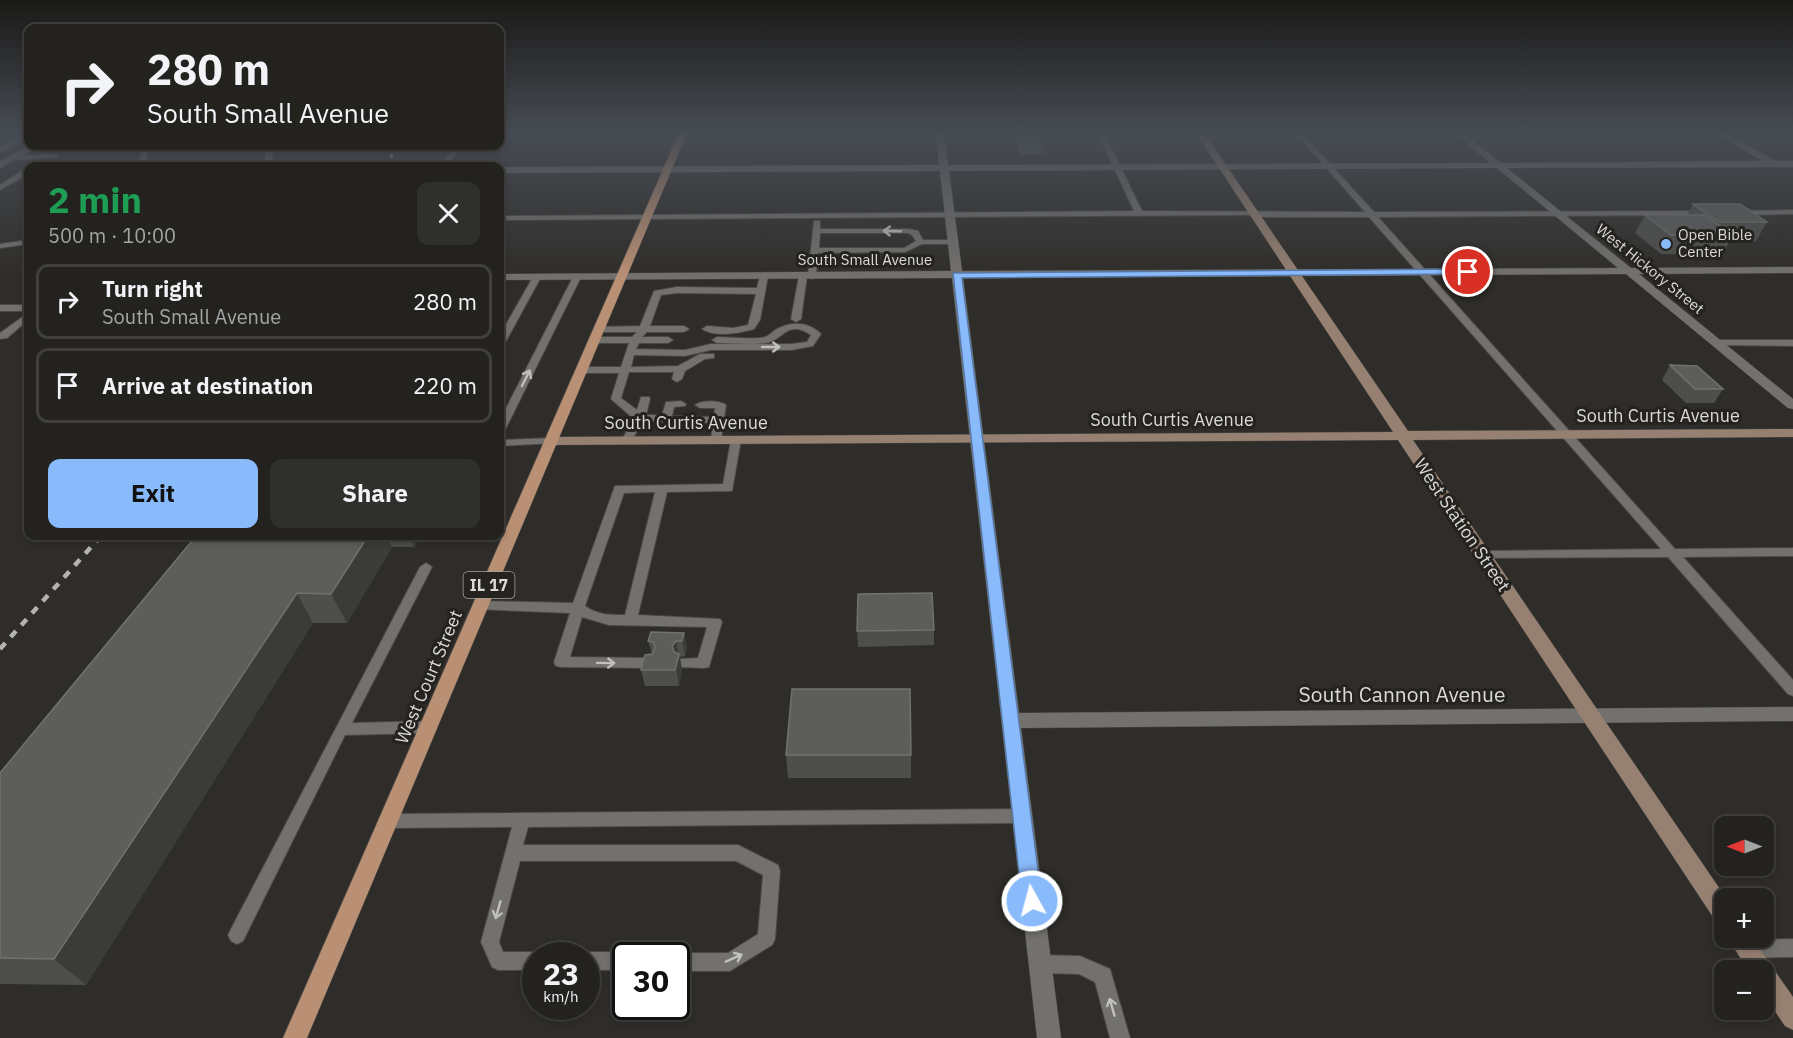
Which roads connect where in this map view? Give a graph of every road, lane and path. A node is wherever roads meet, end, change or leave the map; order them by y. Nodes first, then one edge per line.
1 (662, 181) edge
2 (947, 181) edge
3 (1124, 181) edge
4 (1232, 181) edge
5 (1343, 181) edge
6 (1519, 181) edge
7 (1793, 212) edge
8 (1558, 213) junction
9 (1711, 213) edge
10 (1723, 213) edge
11 (1139, 214) junction
12 (1254, 214) junction
13 (1372, 214) junction
14 (950, 215) junction
15 (818, 216) junction
16 (647, 217) junction
17 (504, 218) edge
18 (816, 231) junction
19 (921, 242) junction
20 (953, 242) junction
21 (24, 243) edge
22 (0, 246) edge
23 (814, 251) junction
24 (1793, 270) edge
25 (1628, 271) junction
26 (1423, 272) junction
27 (1293, 273) junction
28 (956, 275) junction
29 (682, 276) junction
30 (764, 276) junction
31 (807, 276) junction
32 (504, 277) edge
33 (537, 277) junction
34 (577, 277) junction
35 (622, 277) junction
36 (677, 290) junction
37 (761, 291) junction
38 (0, 308) edge
39 (24, 308) edge
40 (504, 316) edge
41 (515, 316) junction
42 (24, 319) edge
43 (796, 319) dead end
44 (644, 329) junction
45 (684, 329) dead end
46 (707, 329) dead end
47 (597, 335) junction
48 (0, 336) edge
49 (504, 336) edge
50 (634, 340) junction
51 (668, 340) dead end
52 (717, 340) dead end
53 (1717, 343) junction
54 (1793, 343) edge
55 (630, 352) junction
56 (751, 355) dead end
57 (624, 369) junction
58 (582, 370) junction
59 (645, 399) dead end
60 (674, 402) dead end
61 (700, 405) dead end
62 (1793, 405) edge
63 (640, 418) junction
64 (666, 419) junction
65 (719, 420) junction
66 (504, 422) edge
67 (1793, 434) edge
68 (1567, 435) junction
69 (1402, 436) junction
70 (978, 439) junction
71 (716, 440) junction
72 (736, 440) junction
73 (551, 441) junction
74 (626, 441) junction
75 (504, 443) edge
76 (662, 488) junction
77 (1793, 552) edge
78 (1672, 553) junction
79 (1483, 555) junction
80 (426, 567) dead end
81 (480, 606) junction
82 (578, 608) junction
83 (630, 620) junction
84 (650, 663) edge
85 (684, 663) dead end
86 (1793, 690) edge
87 (1793, 714) edge
88 (1592, 716) junction
89 (1011, 721) junction
90 (429, 727) junction
91 (341, 729) junction
92 (1022, 816) junction
93 (522, 819) junction
94 (388, 821) junction
95 (514, 853) junction
96 (1714, 899) edge
97 (237, 935) dead end
98 (1774, 946) edge
99 (1793, 948) edge
100 (522, 961) edge
101 (690, 962) edge
102 (1040, 964) junction
103 (1774, 989) edge
104 (1793, 1018) edge
105 (295, 1038) edge
106 (1048, 1038) edge
107 (1120, 1038) edge

1 - 16 main road, West Court Street / IL 17
2 - 14 street
3 - 11 lane
4 - 12 main road, West Station Street
5 - 13 lane
6 - 8 street, West Hickory Street
7 - 10 lane
8 - 9 lane
8 - 13 lane
8 - 25 street, West Hickory Street
11 - 12 lane
11 - 14 lane
12 - 13 lane
12 - 27 main road, West Station Street
13 - 26 lane
14 - 15 lane
14 - 20 street
15 - 16 lane
15 - 18 lane
16 - 17 lane
16 - 35 main road, West Court Street / IL 17
19 -> 18 lane
18 - 23 lane
19 - 20 lane
19 - 23 lane
20 - 28 street
21 - 22 lane
23 - 31 lane
24 - 25 street, South Small Avenue
25 - 26 street, South Small Avenue
25 - 53 street, West Hickory Street
26 - 27 street, South Small Avenue
26 - 68 lane
27 - 28 street, South Small Avenue
27 - 69 main road, West Station Street
28 - 31 street, South Small Avenue
28 - 70 street
29 - 30 street, South Small Avenue
29 - 35 street, South Small Avenue
29 - 36 lane
30 - 31 street, South Small Avenue
30 - 37 lane
31 - 43 lane
32 - 33 street, South Small Avenue
33 - 34 street, South Small Avenue
33 - 41 lane
34 - 35 street, South Small Avenue
66 -> 34 lane
35 - 47 main road, West Court Street / IL 17
36 - 37 lane
36 - 44 lane
37 - 46 lane
38 - 39 lane
40 - 41 lane
41 - 49 lane
42 - 48 lane
44 - 45 lane
44 - 47 lane
44 - 50 lane
47 - 50 lane
47 - 58 main road, West Court Street / IL 17
50 - 51 lane
50 - 55 lane
55 -> 52 lane
53 - 54 lane
53 - 62 street, West Hickory Street
55 - 57 lane
56 - 57 lane
57 - 58 lane
57 - 63 lane
58 - 73 main road, West Court Street / IL 17
59 - 63 lane
60 - 64 lane
61 - 65 lane
63 - 64 lane
63 - 74 lane
64 - 65 lane
65 - 71 lane
67 - 68 main road, South Curtis Avenue
68 - 69 main road, South Curtis Avenue
68 - 78 lane
69 - 70 main road, South Curtis Avenue
69 - 79 main road, West Station Street
70 - 72 main road, South Curtis Avenue
70 - 89 street
71 - 72 main road, South Curtis Avenue
71 - 74 main road, South Curtis Avenue
72 - 76 lane
73 - 74 main road, South Curtis Avenue
73 - 75 lane
73 - 81 main road, West Court Street / IL 17
76 - 82 lane
76 - 83 lane
77 - 78 lane
78 - 79 lane
78 - 86 lane
79 - 88 main road, West Station Street
80 - 91 lane
81 - 82 lane
81 - 90 main road, West Court Street / IL 17
82 - 83 lane
82 -> 84 lane
83 - 85 lane
87 - 88 street, South Cannon Avenue
88 - 89 street, South Cannon Avenue
88 - 96 main road, West Station Street
89 - 92 street
90 - 91 lane
90 - 94 main road, West Court Street / IL 17
91 - 97 lane
92 - 93 lane
92 - 102 street
93 - 94 lane
93 - 95 lane
94 - 105 main road, West Court Street / IL 17
95 -> 100 lane
101 -> 95 lane
98 - 99 lane
102 - 106 street
107 -> 102 lane
103 - 104 main road

